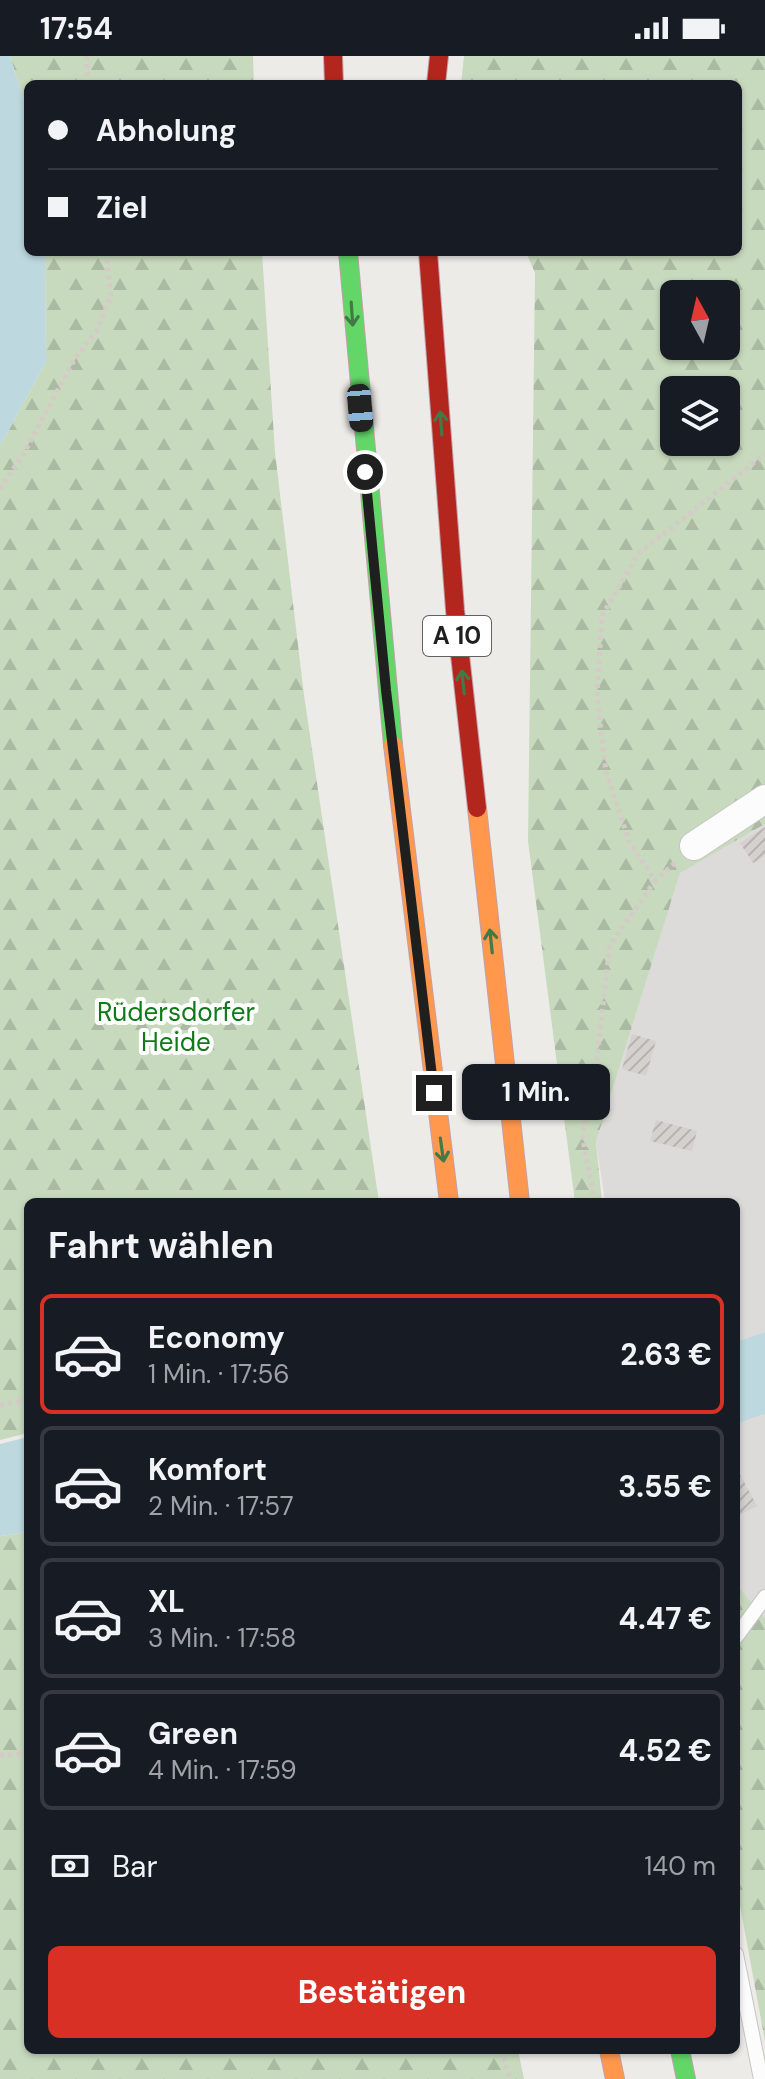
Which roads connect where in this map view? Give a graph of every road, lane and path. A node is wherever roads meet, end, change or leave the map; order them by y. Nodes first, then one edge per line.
1 (87, 56) edge
2 (333, 56) edge
3 (439, 56) edge
4 (87, 80) edge
5 (334, 80) edge
6 (436, 80) edge
7 (106, 256) edge
8 (348, 256) edge
9 (428, 256) edge
10 (765, 454) edge
11 (0, 489) edge
12 (765, 799) edge
13 (694, 846) joint
14 (655, 881) junction
15 (449, 1198) edge
16 (520, 1198) edge
17 (594, 1198) edge
18 (24, 1401) edge
19 (0, 1405) edge
20 (765, 1597) edge
21 (740, 1631) edge
22 (24, 1754) edge
23 (0, 1755) edge
24 (740, 1974) edge
25 (502, 2054) edge
26 (610, 2054) edge
27 (681, 2054) edge
28 (510, 2079) edge
29 (615, 2079) edge
30 (686, 2079) edge
31 (761, 2079) edge

1 - 4 path
2 - 5 highway
3 - 6 highway
7 - 11 path
8 -> 15 highway
16 -> 9 highway, A 10
10 - 14 path
12 - 13 street
13 - 14 path
14 - 17 path
18 - 19 path
20 - 21 lane
22 - 23 path
24 - 31 lane
25 - 28 path
26 - 29 highway
27 - 30 highway

